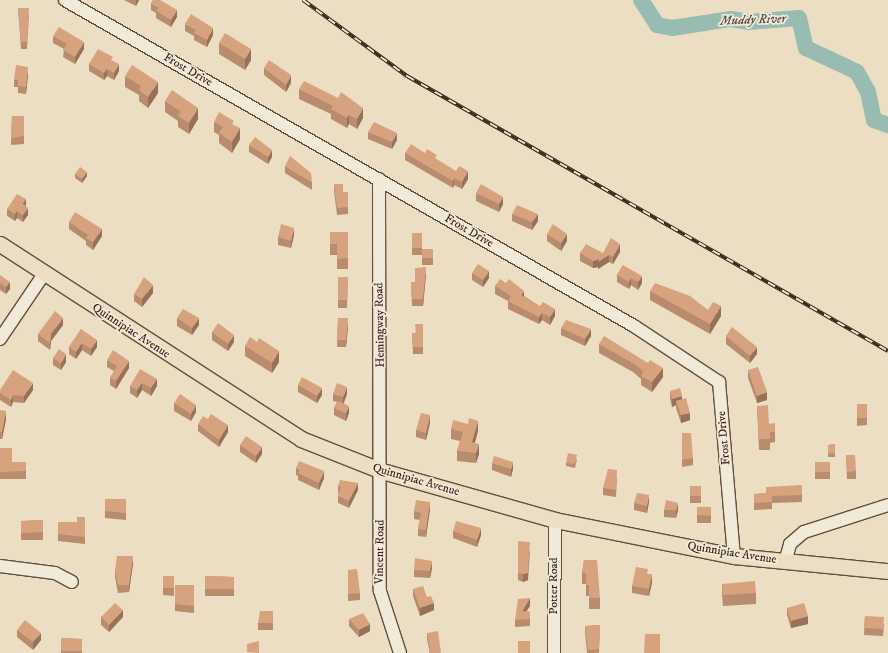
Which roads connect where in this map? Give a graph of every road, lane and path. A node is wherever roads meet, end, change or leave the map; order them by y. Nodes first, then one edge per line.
1 (65, 0) edge
2 (378, 179) junction
3 (0, 244) edge
4 (44, 274) junction
5 (0, 339) edge
6 (382, 471) junction
7 (888, 505) edge
8 (555, 520) junction
9 (734, 556) junction
10 (785, 562) junction
11 (0, 566) edge
12 (888, 571) edge
13 (72, 582) dead end
14 (400, 653) edge
15 (554, 653) edge

1 - 2 street, Frost Drive
2 - 6 street, Hemingway Road
2 - 9 street, Frost Drive
3 - 4 main road, Quinnipiac Avenue
4 - 5 street
4 - 6 main road, Quinnipiac Avenue
6 - 8 main road, Quinnipiac Avenue
6 - 14 street, Vincent Road
7 - 10 street
8 - 9 main road, Quinnipiac Avenue
8 - 15 street, Potter Road
9 - 10 main road, Quinnipiac Avenue
10 - 12 main road, Quinnipiac Avenue
11 - 13 street

